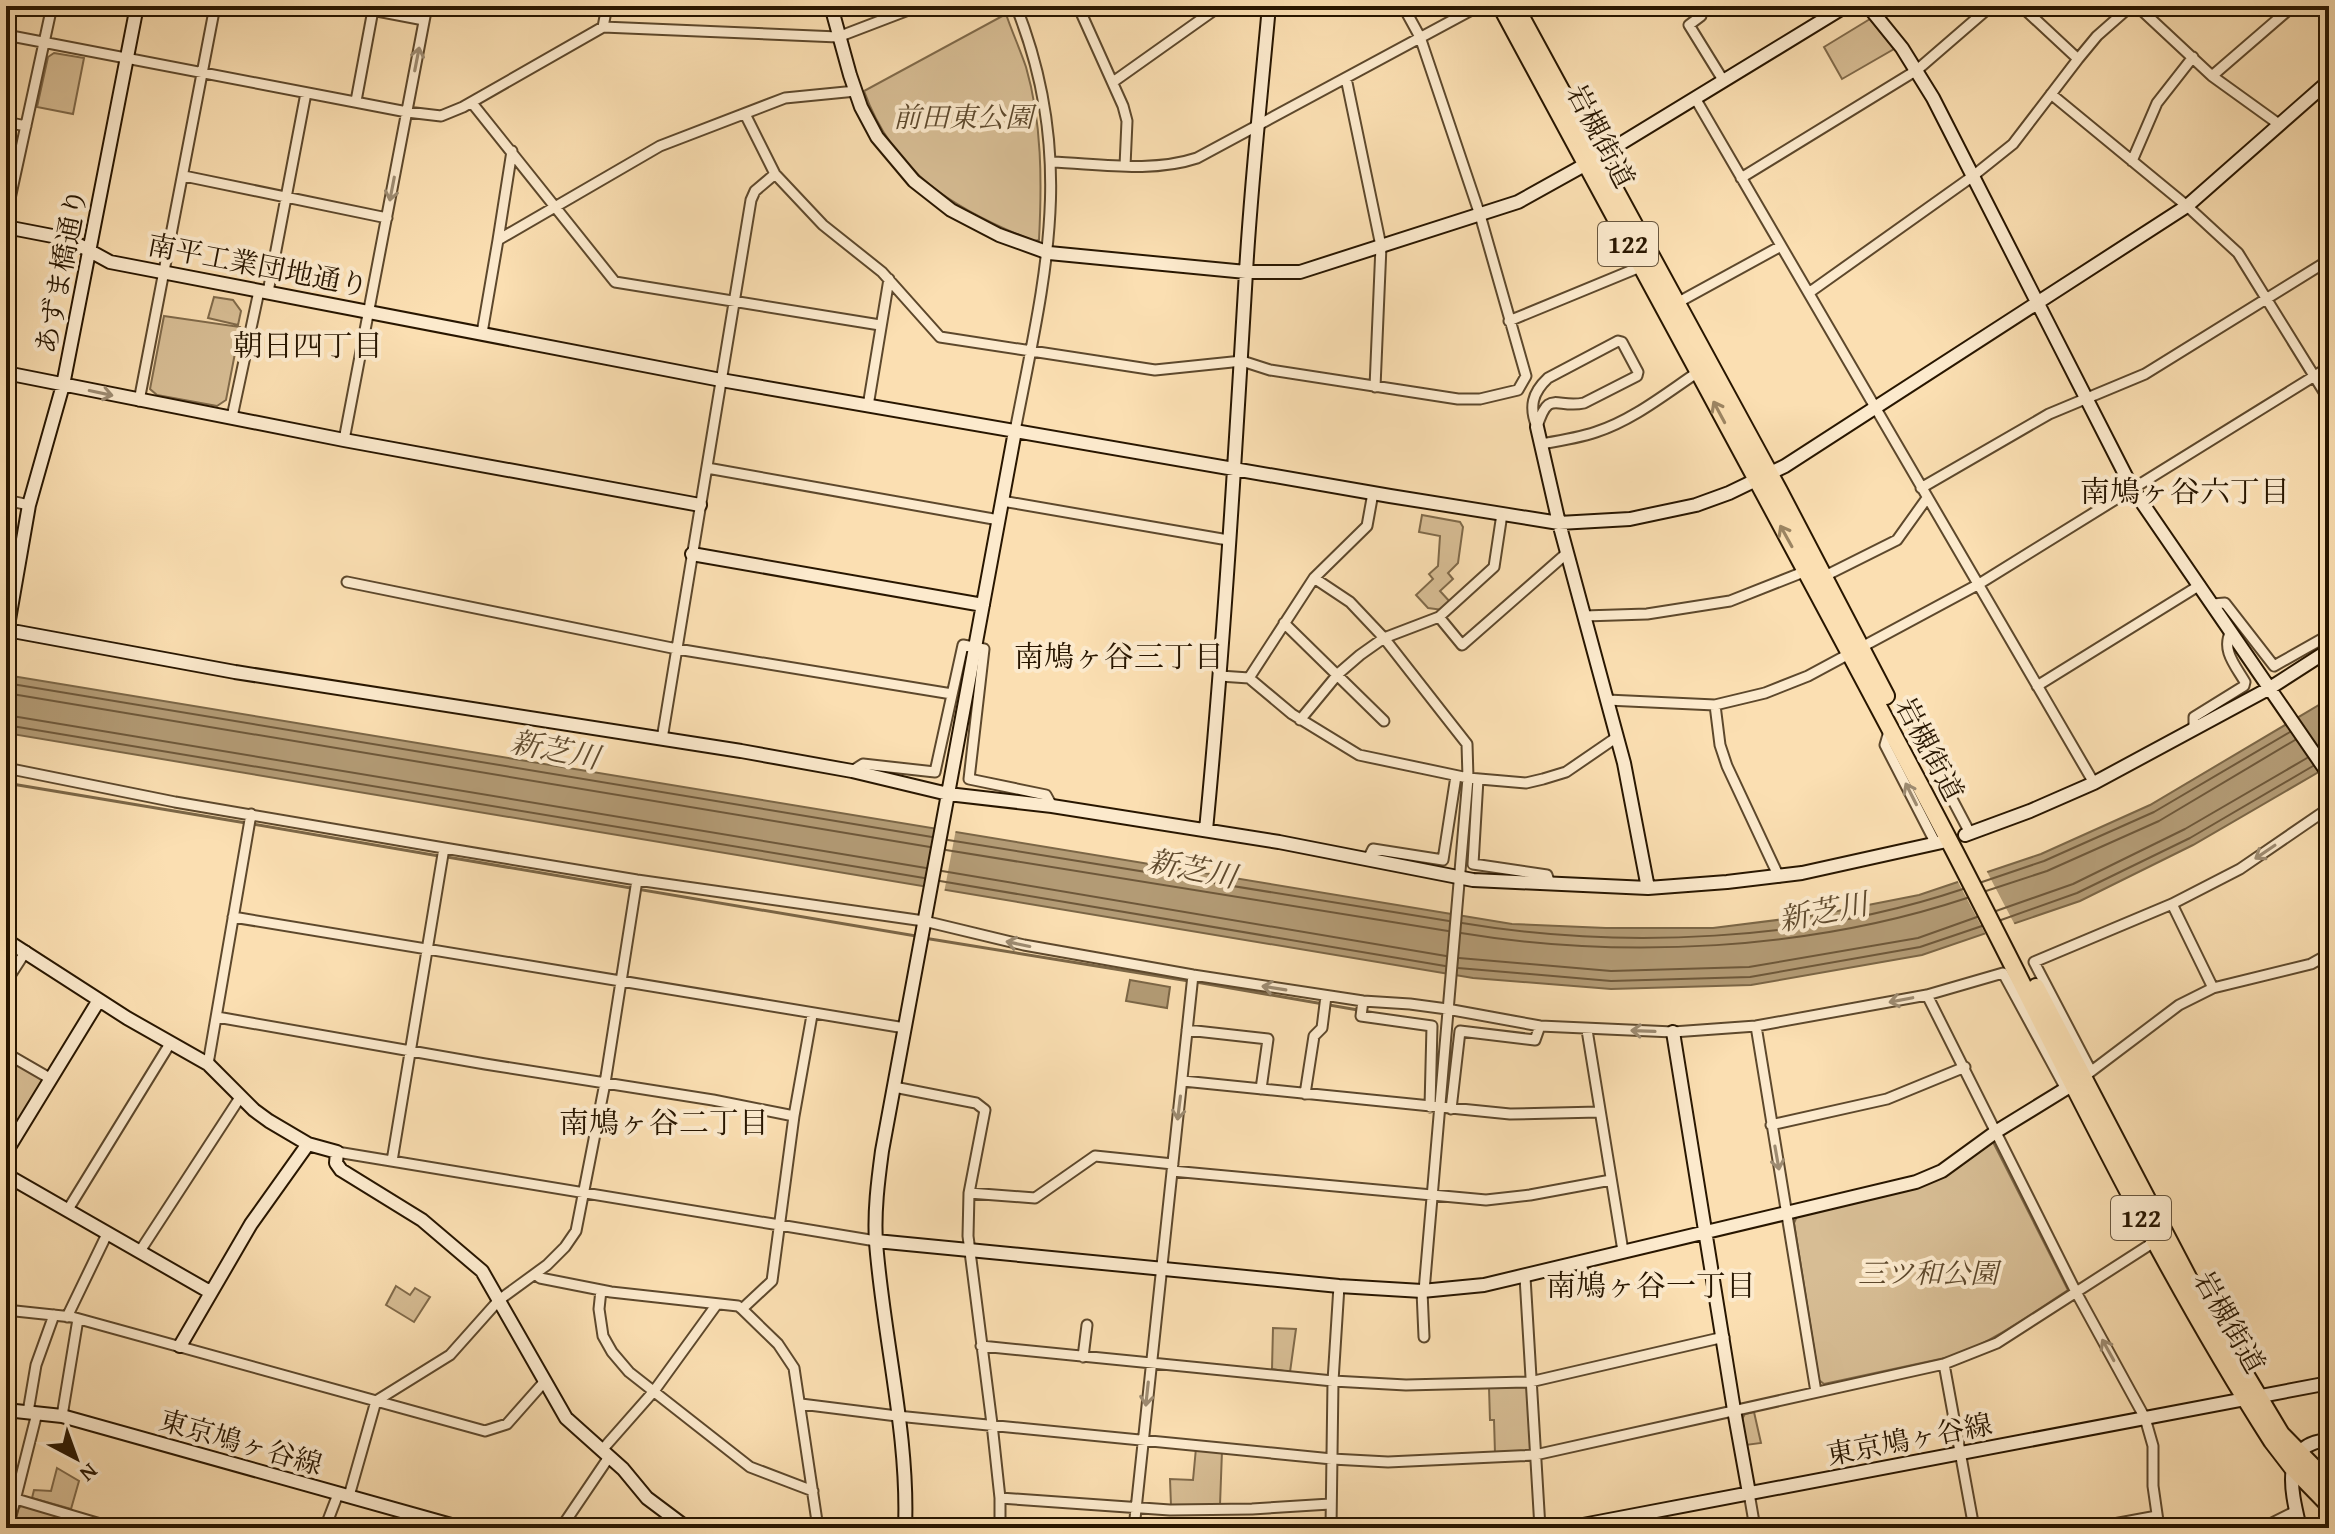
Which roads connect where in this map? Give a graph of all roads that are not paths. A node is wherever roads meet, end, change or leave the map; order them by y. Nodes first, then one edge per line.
1 (52, 6) edge
2 (137, 6) edge
3 (215, 6) edge
4 (351, 6) edge
5 (427, 6) edge
6 (607, 6) edge
7 (831, 6) edge
8 (919, 6) edge
9 (1016, 6) edge
10 (1078, 6) edge
11 (1220, 6) edge
12 (1269, 6) edge
13 (1403, 6) edge
14 (1479, 6) edge
15 (1501, 6) edge
16 (1700, 6) edge
17 (1846, 6) edge
18 (1868, 6) edge
19 (1991, 6) edge
20 (2021, 6) edge
21 (2131, 6) edge
22 (2137, 6) edge
23 (2293, 6) edge
24 (1521, 8) edge
25 (373, 10) junction
26 (424, 20) junction
27 (603, 27) junction
28 (6, 35) edge
29 (838, 37) junction
30 (1420, 37) junction
31 (44, 42) junction
32 (2193, 57) junction
33 (127, 58) junction
34 (2078, 59) junction
35 (1917, 70) junction
36 (203, 74) junction
37 (2212, 76) junction
38 (1346, 78) junction
39 (1723, 80) junction
40 (1113, 82) junction
41 (2328, 85) edge
42 (856, 91) junction
43 (306, 93) junction
44 (2051, 94) junction
45 (1695, 98) junction
46 (356, 101) junction
47 (472, 103) junction
48 (407, 112) junction
49 (745, 114) junction
50 (6, 122) edge
51 (2280, 125) junction
52 (26, 126) junction
53 (1258, 127) junction
54 (512, 151) junction
55 (1592, 161) junction
56 (2132, 161) junction
57 (1052, 162) junction
58 (1125, 166) junction
59 (775, 174) junction
60 (184, 176) junction
61 (1973, 176) junction
62 (1741, 178) junction
63 (286, 197) junction
64 (2187, 206) junction
65 (555, 207) junction
66 (1480, 215) junction
67 (6, 217) edge
68 (387, 218) junction
69 (6, 227) edge
70 (498, 240) junction
71 (1381, 246) junction
72 (1781, 246) junction
73 (89, 251) junction
74 (1049, 253) junction
75 (2329, 260) edge
76 (1640, 267) junction
77 (1246, 272) junction
78 (165, 273) junction
79 (889, 279) junction
80 (263, 291) junction
81 (1810, 292) junction
82 (2266, 298) junction
83 (735, 303) junction
84 (1677, 303) junction
85 (2039, 304) junction
86 (369, 311) junction
87 (1509, 321) junction
88 (880, 325) junction
89 (482, 333) junction
90 (1030, 352) junction
91 (1242, 361) junction
92 (2329, 367) edge
93 (1698, 372) junction
94 (6, 373) edge
95 (2314, 376) junction
96 (1548, 378) junction
97 (721, 380) junction
98 (63, 385) junction
99 (1375, 387) junction
100 (2087, 398) junction
101 (1555, 400) junction
102 (2329, 400) edge
103 (139, 401) junction
104 (868, 406) junction
105 (1876, 408) junction
106 (232, 417) junction
107 (1537, 427) junction
108 (1015, 431) junction
109 (344, 440) junction
110 (1541, 444) junction
111 (707, 468) junction
112 (1233, 468) junction
113 (1763, 478) junction
114 (1921, 488) junction
115 (2132, 488) junction
116 (1373, 493) junction
117 (1927, 498) junction
118 (6, 500) edge
119 (1002, 501) junction
120 (29, 505) junction
121 (700, 505) junction
122 (1502, 514) junction
123 (999, 520) junction
124 (1559, 523) junction
125 (1228, 540) junction
126 (1567, 553) junction
127 (692, 554) junction
128 (1806, 571) junction
129 (1825, 576) junction
130 (1314, 578) junction
131 (347, 582) dead end
132 (1979, 584) junction
133 (2200, 585) junction
134 (2213, 604) junction
135 (983, 605) junction
136 (1584, 616) junction
137 (1439, 617) junction
138 (1284, 623) junction
139 (6, 630) edge
140 (2231, 631) junction
141 (2329, 635) edge
142 (6, 637) edge
143 (1384, 638) junction
144 (975, 647) junction
145 (677, 649) junction
146 (1856, 650) junction
147 (2329, 650) edge
148 (1338, 674) junction
149 (1220, 676) junction
150 (1249, 678) junction
151 (2037, 686) junction
152 (2273, 692) junction
153 (952, 694) junction
154 (1607, 700) junction
155 (1715, 705) junction
156 (1300, 720) junction
157 (1384, 721) dead end
158 (1912, 723) dead end
159 (2194, 729) junction
160 (1617, 737) junction
161 (662, 739) junction
162 (6, 768) edge
163 (852, 771) junction
164 (2329, 775) edge
165 (1456, 776) junction
166 (1473, 778) junction
167 (2094, 783) junction
168 (948, 797) junction
169 (1052, 806) junction
170 (2329, 808) edge
171 (251, 814) junction
172 (1206, 830) junction
173 (1955, 842) junction
174 (444, 848) junction
175 (1368, 859) junction
176 (1779, 877) junction
177 (1457, 879) junction
178 (637, 880) junction
179 (1550, 884) junction
180 (1648, 888) junction
181 (2172, 904) junction
182 (233, 917) junction
183 (925, 918) junction
184 (6, 940) edge
185 (426, 950) junction
186 (26, 951) junction
187 (2329, 954) edge
188 (1193, 975) junction
189 (6, 982) edge
190 (620, 982) junction
191 (2213, 988) junction
192 (1927, 995) junction
193 (1326, 996) junction
194 (99, 1000) junction
195 (1363, 1001) junction
196 (1447, 1009) junction
197 (812, 1015) junction
198 (217, 1017) junction
199 (1540, 1026) junction
200 (1756, 1026) junction
201 (905, 1028) junction
202 (1187, 1030) junction
203 (1587, 1030) junction
204 (1673, 1032) junction
205 (171, 1042) junction
206 (409, 1051) junction
207 (6, 1053) edge
208 (208, 1064) junction
209 (1965, 1067) junction
210 (51, 1079) junction
211 (1183, 1081) junction
212 (2078, 1081) junction
213 (605, 1083) junction
214 (894, 1087) junction
215 (1261, 1089) junction
216 (1305, 1094) junction
217 (241, 1096) junction
218 (1434, 1108) junction
219 (1451, 1109) junction
220 (1599, 1112) junction
221 (794, 1116) junction
222 (1771, 1125) junction
223 (1997, 1131) junction
224 (308, 1144) junction
225 (6, 1152) edge
226 (337, 1152) junction
227 (392, 1161) junction
228 (1172, 1168) junction
229 (6, 1175) edge
230 (1611, 1180) junction
231 (585, 1192) junction
232 (969, 1193) junction
233 (1432, 1197) junction
234 (67, 1211) junction
235 (1787, 1213) junction
236 (778, 1224) junction
237 (1706, 1233) junction
238 (107, 1234) junction
239 (876, 1241) junction
240 (2154, 1242) junction
241 (969, 1249) junction
242 (140, 1251) junction
243 (1623, 1251) junction
244 (1581, 1263) junction
245 (1162, 1269) junction
246 (535, 1274) junction
247 (1525, 1277) junction
248 (1586, 1285) dead end
249 (1339, 1286) junction
250 (601, 1290) junction
251 (1423, 1291) junction
252 (210, 1292) junction
253 (2076, 1292) junction
254 (499, 1300) junction
255 (717, 1304) junction
256 (742, 1309) junction
257 (6, 1310) edge
258 (54, 1315) junction
259 (67, 1317) junction
260 (78, 1319) junction
261 (1087, 1325) dead end
262 (1424, 1337) dead end
263 (1724, 1337) junction
264 (180, 1346) junction
265 (981, 1346) junction
266 (1083, 1357) junction
267 (1150, 1364) junction
268 (1944, 1364) junction
269 (545, 1381) junction
270 (1333, 1381) junction
271 (1530, 1382) junction
272 (2329, 1383) edge
273 (654, 1391) junction
274 (1816, 1392) junction
275 (2252, 1397) junction
276 (376, 1401) junction
277 (801, 1404) junction
278 (6, 1410) edge
279 (1734, 1410) junction
280 (33, 1413) junction
281 (62, 1416) junction
282 (897, 1416) junction
283 (2145, 1418) junction
284 (992, 1424) junction
285 (2329, 1440) edge
286 (1143, 1441) junction
287 (606, 1453) junction
288 (1535, 1455) junction
289 (1959, 1455) junction
290 (1332, 1459) junction
291 (2295, 1460) junction
292 (2329, 1483) edge
293 (813, 1491) junction
294 (1749, 1493) junction
295 (343, 1495) junction
296 (1000, 1498) junction
297 (16, 1499) junction
298 (1330, 1504) junction
299 (2329, 1505) edge
300 (1136, 1509) junction
301 (2296, 1511) junction
302 (2157, 1516) junction
303 (8, 1528) edge
304 (114, 1528) edge
305 (325, 1528) edge
306 (462, 1528) edge
307 (561, 1528) edge
308 (687, 1528) edge
309 (818, 1528) edge
310 (905, 1528) edge
311 (1000, 1528) edge
312 (1134, 1528) edge
313 (1331, 1528) edge
314 (1540, 1528) edge
315 (1567, 1528) edge
316 (1755, 1528) edge
317 (1974, 1528) edge
318 (2092, 1528) edge
319 (2159, 1528) edge
320 (2262, 1528) edge
321 (2300, 1528) edge

1 - 31 street
2 - 33 street, あずま橋通り
3 - 36 street
4 - 25 street
5 - 26 street
6 - 27 street
7 - 29 street
8 - 29 street
9 - 57 street
10 - 40 street
11 - 40 street
12 - 53 street
13 - 30 street
14 - 30 street
15 - 55 highway, 岩槻街道 / 122
16 - 39 street
17 - 39 street
18 - 35 street
19 - 35 street
20 - 34 street
21 - 34 street
22 - 32 street
23 - 37 street
24 - 55 highway, 岩槻街道 / 122
25 - 26 street
25 - 46 street
48 -> 26 street
27 - 29 street
27 - 47 street
28 - 31 street
29 - 42 street
30 - 38 street
30 - 66 street
31 - 33 street
31 - 52 street
32 - 37 street
32 - 56 street
33 - 36 street
33 - 73 street, あずま橋通り
34 - 44 street
35 - 61 street
35 - 62 street
36 - 43 street
36 - 60 street
37 - 51 street
38 - 53 street
38 - 71 street
39 - 45 street
40 - 58 street
41 - 51 street, 南平工業団地通り
42 - 49 street
42 - 74 street
43 - 46 street
43 - 63 street
44 - 56 street
44 - 61 street
45 - 55 street
45 - 62 street
46 - 48 street
47 - 48 street
47 - 54 street
48 -> 68 street
49 - 59 street
49 - 65 street
50 - 52 street
51 - 64 street, 南平工業団地通り
52 - 67 street
53 - 58 street
53 - 77 street
54 - 65 street
54 - 70 street
55 - 66 street
55 - 76 highway, 岩槻街道 / 122
55 - 84 highway, 岩槻街道 / 122
56 - 64 street
57 - 58 street
57 - 74 street
59 - 79 street
59 - 83 street
60 - 63 street
60 - 78 street
61 - 81 street
61 - 85 street
62 - 72 street
63 - 68 street
63 - 80 street
64 - 82 street
64 - 85 street, 南平工業団地通り
65 - 70 street
65 - 83 street
66 - 71 street
66 - 87 street
68 - 86 street
69 - 73 street, 南平工業団地通り
70 - 89 street
71 - 77 street
71 - 99 street
72 - 81 street
72 - 84 street
73 - 78 street, 南平工業団地通り
73 - 98 street, あずま橋通り
74 - 77 street
74 - 90 street
75 - 82 street
76 - 87 street
76 - 93 highway, 岩槻街道 / 122
77 - 91 street
78 - 80 street, 南平工業団地通り
78 - 103 street
79 - 88 street
79 - 90 street
80 - 86 street, 南平工業団地通り
80 - 106 street
81 - 105 street
82 - 95 street
82 - 100 street
83 - 88 street
83 - 97 street
84 - 113 highway, 岩槻街道 / 122
85 - 100 street
85 - 105 street, 南平工業団地通り
86 - 89 street, 南平工業団地通り
86 - 109 street
87 - 99 street
88 - 104 street
89 - 97 street, 南平工業団地通り
90 - 91 street
90 - 108 street
91 - 99 street
91 - 112 street
92 - 95 street
93 - 110 street
113 -> 93 highway, 岩槻街道 / 122
94 - 98 street
95 - 102 street
95 - 115 street
96 - 101 street
96 - 101 street
96 - 107 street
97 - 104 street, 南平工業団地通り
97 - 111 street
98 -> 103 street
98 - 120 street, あずま橋通り
100 - 114 street
100 - 115 street
101 - 107 street
103 - 106 street
104 - 108 street, 南平工業団地通り
105 - 113 street, 南平工業団地通り
105 - 114 street
106 - 109 street
107 - 110 street
108 - 112 street, 南平工業団地通り
108 - 119 street
109 - 121 street
110 - 124 street
111 - 121 street
111 - 123 street
112 - 116 street, 南平工業団地通り
112 - 125 street
113 - 124 street, 南平工業団地通り
128 -> 113 highway, 岩槻街道 / 122
113 - 129 highway, 岩槻街道 / 122
114 - 117 street
115 - 132 street
115 - 133 street
116 - 122 street, 南平工業団地通り
116 - 130 street
117 - 129 street
117 - 132 street
118 - 120 street
119 - 123 street
119 - 125 street
120 - 139 street, あずま橋通り
121 - 127 street
122 - 124 street, 南平工業団地通り
122 - 137 street
123 - 135 street
124 - 126 street
125 - 149 street
126 - 136 street
126 - 137 street
127 - 135 street
127 - 145 street
128 - 136 street
128 - 146 highway, 岩槻街道 / 122
129 - 146 highway, 岩槻街道 / 122
130 - 138 street
130 - 143 street
131 - 145 street
132 - 146 street
132 - 151 street
133 - 134 street
133 - 151 street
134 - 140 street
134 - 141 street
135 - 144 street
136 - 154 street
137 - 143 street
138 - 148 street
138 - 150 street
139 - 142 street, あずま橋通り
139 - 161 street
140 - 152 street
140 - 159 street
143 - 148 street
143 - 166 street
144 - 153 street
144 - 168 street
144 - 169 street
145 - 153 street
145 - 161 street
146 - 155 street
146 - 173 highway, 岩槻街道 / 122
173 -> 146 highway, 岩槻街道 / 122
147 - 152 street
148 - 156 street
148 - 157 street
149 - 150 street
149 - 172 street
150 - 156 street
151 - 167 street
152 - 159 street
152 - 164 street
153 - 163 street
154 - 155 street
154 - 160 street
155 - 176 street
156 - 165 street
158 - 173 street
159 - 167 street
160 - 166 street
160 - 180 street
161 - 163 street
162 - 171 street
163 - 168 street
165 - 166 street
165 - 175 street
166 - 177 street
166 - 179 street
167 - 173 street
168 - 169 street
168 - 183 street
169 - 172 street
170 -> 181 street
171 - 174 street
171 - 182 street
172 - 175 street
173 - 176 street
173 - 212 highway, 岩槻街道 / 122
174 - 178 street
174 - 185 street
175 - 177 street
176 - 180 street
177 - 179 street
177 - 196 street
178 - 183 street
178 - 190 street
179 - 180 street
181 - 191 street
181 - 212 street
182 - 185 street
182 - 198 street
188 -> 183 street
183 - 201 street
184 - 186 street
185 - 190 street
185 - 206 street
186 - 189 street
186 - 194 street
187 - 191 street
193 -> 188 street
188 - 202 street
190 - 197 street
190 - 213 street
191 - 212 street
192 -> 200 street
192 - 209 street
192 - 212 street
193 - 195 street
193 - 216 street
194 - 205 street
194 - 210 street
195 - 196 street
195 - 218 street
196 - 199 street
196 - 218 street
197 - 201 street
197 - 221 street
198 - 206 street
198 - 208 street
199 - 203 street
199 - 219 street
200 - 204 street
200 - 222 street
201 - 214 street
202 - 211 street
202 - 215 street
204 -> 203 street
203 - 220 street
204 - 237 street
205 - 208 street
205 - 234 street
206 - 213 street
206 - 227 street
207 - 210 street
208 - 217 street
209 - 222 street
209 - 223 street
210 - 225 street
211 - 215 street
211 -> 228 street
212 - 223 street
212 - 240 highway, 岩槻街道 / 122
212 - 275 highway, 岩槻街道 / 122
213 - 221 street
213 - 231 street
214 - 232 street
214 - 239 street
215 - 216 street
216 - 218 street
217 - 224 street
217 - 242 street
218 - 219 street
218 - 233 street
219 - 220 street
220 - 230 street
221 - 236 street
222 -> 235 street
223 - 235 street
223 - 253 street
224 - 226 street
224 - 252 street
226 - 227 street
226 - 254 street
227 - 231 street
228 - 232 street
228 - 233 street
228 - 245 street
229 - 234 street
230 - 233 street
230 - 243 street
231 - 236 street
231 - 246 street
232 - 241 street
233 - 251 street
234 - 238 street
235 - 237 street
235 - 274 street
236 - 239 street
236 - 256 street
237 - 243 street
237 - 263 street
238 - 242 street
238 - 259 street
239 - 241 street
239 - 282 street
240 - 253 street
240 - 275 highway, 岩槻街道 / 122
241 - 245 street
241 - 265 street
242 - 252 street
243 - 244 street
244 - 247 street
244 - 248 street
245 - 249 street
245 - 267 street
246 - 250 street
246 - 254 street
247 - 251 street
247 - 271 street
249 - 251 street
249 - 270 street
250 - 255 street
250 - 273 street
251 - 262 street
252 - 264 street
253 - 268 street
283 -> 253 street
254 - 269 street
254 - 276 street
255 - 256 street
255 - 273 street
256 - 277 street
257 - 258 street
258 - 259 street
258 - 280 street
259 - 260 street
260 - 264 street
260 - 281 street
261 - 266 street
263 - 271 street
263 - 279 street
264 - 276 street
265 - 266 street
265 - 284 street
266 - 267 street
267 - 270 street
267 -> 286 street
268 - 274 street
268 - 289 street
269 - 276 street
269 - 287 street
270 - 271 street
270 - 290 street
271 - 288 street
272 - 275 street, 東京鳩ヶ谷線
273 - 287 street
273 - 293 street
274 - 279 street
275 - 283 street, 東京鳩ヶ谷線
275 - 291 highway, 岩槻街道 / 122
276 - 295 street
277 - 282 street
277 - 293 street
278 - 280 street, 東京鳩ヶ谷線
279 - 288 street
279 - 294 street
280 - 281 street, 東京鳩ヶ谷線
280 - 297 street
281 - 295 street, 東京鳩ヶ谷線
282 - 284 street
282 - 310 street
283 - 289 street, 東京鳩ヶ谷線
283 - 302 street
284 - 286 street
284 - 296 street
285 - 291 street
286 - 290 street
286 - 300 street
287 - 307 street
287 - 308 street
288 - 290 street
288 - 314 street
289 - 294 street, 東京鳩ヶ谷線
289 - 317 street
290 - 298 street
291 - 292 highway, 岩槻街道 / 122
291 - 299 highway, 岩槻街道 / 122
291 - 301 street
293 - 309 street
294 - 315 street, 東京鳩ヶ谷線
294 - 316 street
295 - 305 street
295 - 306 street, 東京鳩ヶ谷線
296 - 300 street
296 - 311 street
297 - 303 street
297 - 304 street
298 - 300 street
298 - 313 street
300 - 312 street
301 - 320 street
301 - 321 street
302 - 318 street
302 - 319 street

